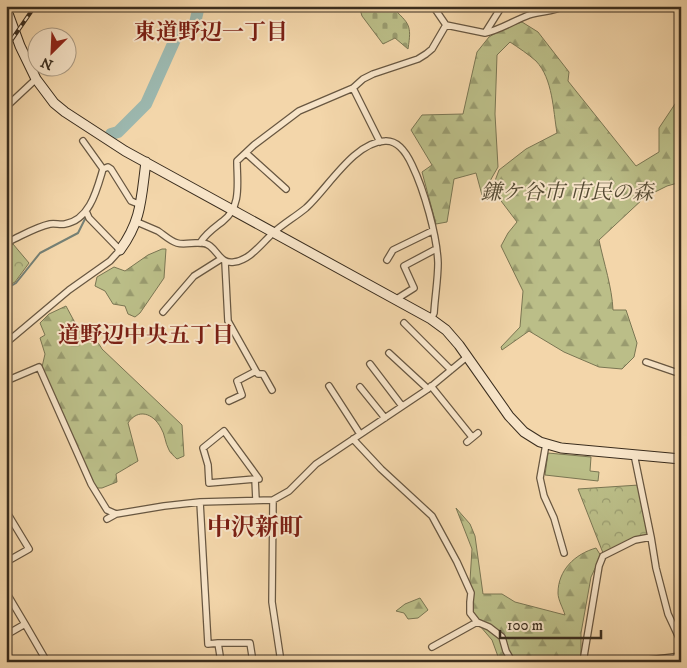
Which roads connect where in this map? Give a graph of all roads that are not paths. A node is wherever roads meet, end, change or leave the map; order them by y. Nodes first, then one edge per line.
1 (433, 6) edge
2 (502, 6) edge
3 (564, 6) edge
4 (6, 8) edge
5 (446, 25) junction
6 (485, 33) junction
7 (36, 79) junction
8 (353, 88) junction
9 (6, 108) edge
10 (83, 142) dead end
11 (380, 142) junction
12 (246, 153) junction
13 (146, 162) junction
14 (103, 169) junction
15 (286, 189) dead end
16 (141, 205) junction
17 (232, 210) junction
18 (86, 211) junction
19 (137, 222) junction
20 (432, 231) junction
21 (273, 233) junction
22 (200, 243) junction
23 (6, 248) edge
24 (436, 249) junction
25 (120, 250) junction
26 (223, 260) junction
27 (387, 260) dead end
28 (395, 300) junction
29 (163, 312) dead end
30 (431, 319) junction
31 (404, 323) dead end
32 (6, 343) edge
33 (389, 353) dead end
34 (468, 356) junction
35 (646, 362) dead end
36 (370, 364) dead end
37 (451, 370) junction
38 (256, 371) junction
39 (681, 374) edge
40 (6, 381) edge
41 (329, 386) dead end
42 (360, 387) dead end
43 (430, 387) junction
44 (272, 390) dead end
45 (229, 401) dead end
46 (402, 406) junction
47 (385, 418) junction
48 (478, 433) dead end
49 (360, 434) junction
50 (472, 438) junction
51 (353, 439) junction
52 (466, 442) dead end
53 (546, 444) junction
54 (634, 454) junction
55 (681, 459) edge
56 (255, 479) junction
57 (256, 500) junction
58 (273, 500) junction
59 (200, 502) junction
60 (6, 511) edge
61 (116, 514) junction
62 (107, 519) dead end
63 (651, 537) junction
64 (564, 553) dead end
65 (6, 562) edge
66 (6, 592) edge
67 (476, 622) junction
68 (25, 624) junction
69 (6, 635) edge
70 (681, 642) edge
71 (218, 643) junction
72 (432, 648) dead end
73 (681, 656) edge
74 (47, 662) edge
75 (221, 662) edge
76 (253, 662) edge
77 (281, 662) edge
78 (514, 662) edge
79 (566, 662) edge
80 (583, 662) edge
81 (633, 662) edge

1 - 5 street
2 - 6 street
3 - 6 street
4 - 7 street
5 - 6 street
5 - 8 street
7 - 9 street
7 - 13 street
8 - 11 street
8 - 12 street
10 - 14 street
11 - 20 street
11 - 21 street
12 - 15 street
12 - 17 street
13 - 16 street
13 - 17 street
14 - 16 street
14 - 18 street
16 - 19 street
17 - 21 street
17 - 22 street
18 - 23 street
18 - 25 street
19 - 22 street
19 - 25 street
20 - 24 street
20 - 27 street
21 - 26 street
21 - 28 street
22 - 26 street
24 - 28 street
24 - 30 street
25 - 32 street
26 - 29 street
26 - 38 street
28 - 30 street
30 - 34 street
31 - 37 street
33 - 43 street
34 - 37 street
34 - 53 street
35 - 39 street
36 - 46 street
37 - 43 street
38 - 44 street
38 - 45 street
40 - 61 street
41 - 49 street
42 - 47 street
43 - 46 street
43 - 50 street
46 - 47 street
47 - 49 street
48 - 50 street
49 - 51 street
50 - 52 street
51 - 58 street
51 - 67 street
53 - 54 street
53 - 64 street
54 - 55 street
54 - 63 street
56 - 56 street
56 - 57 street
57 - 58 street
57 - 59 street
58 - 77 street
59 - 61 street
59 - 71 street
60 - 65 street
61 - 62 street
63 - 70 street
63 - 80 street
66 - 68 street
67 - 72 street
67 - 78 street
68 - 69 street
68 - 74 street
71 - 75 street
71 - 76 street
73 - 81 street
79 - 80 street

